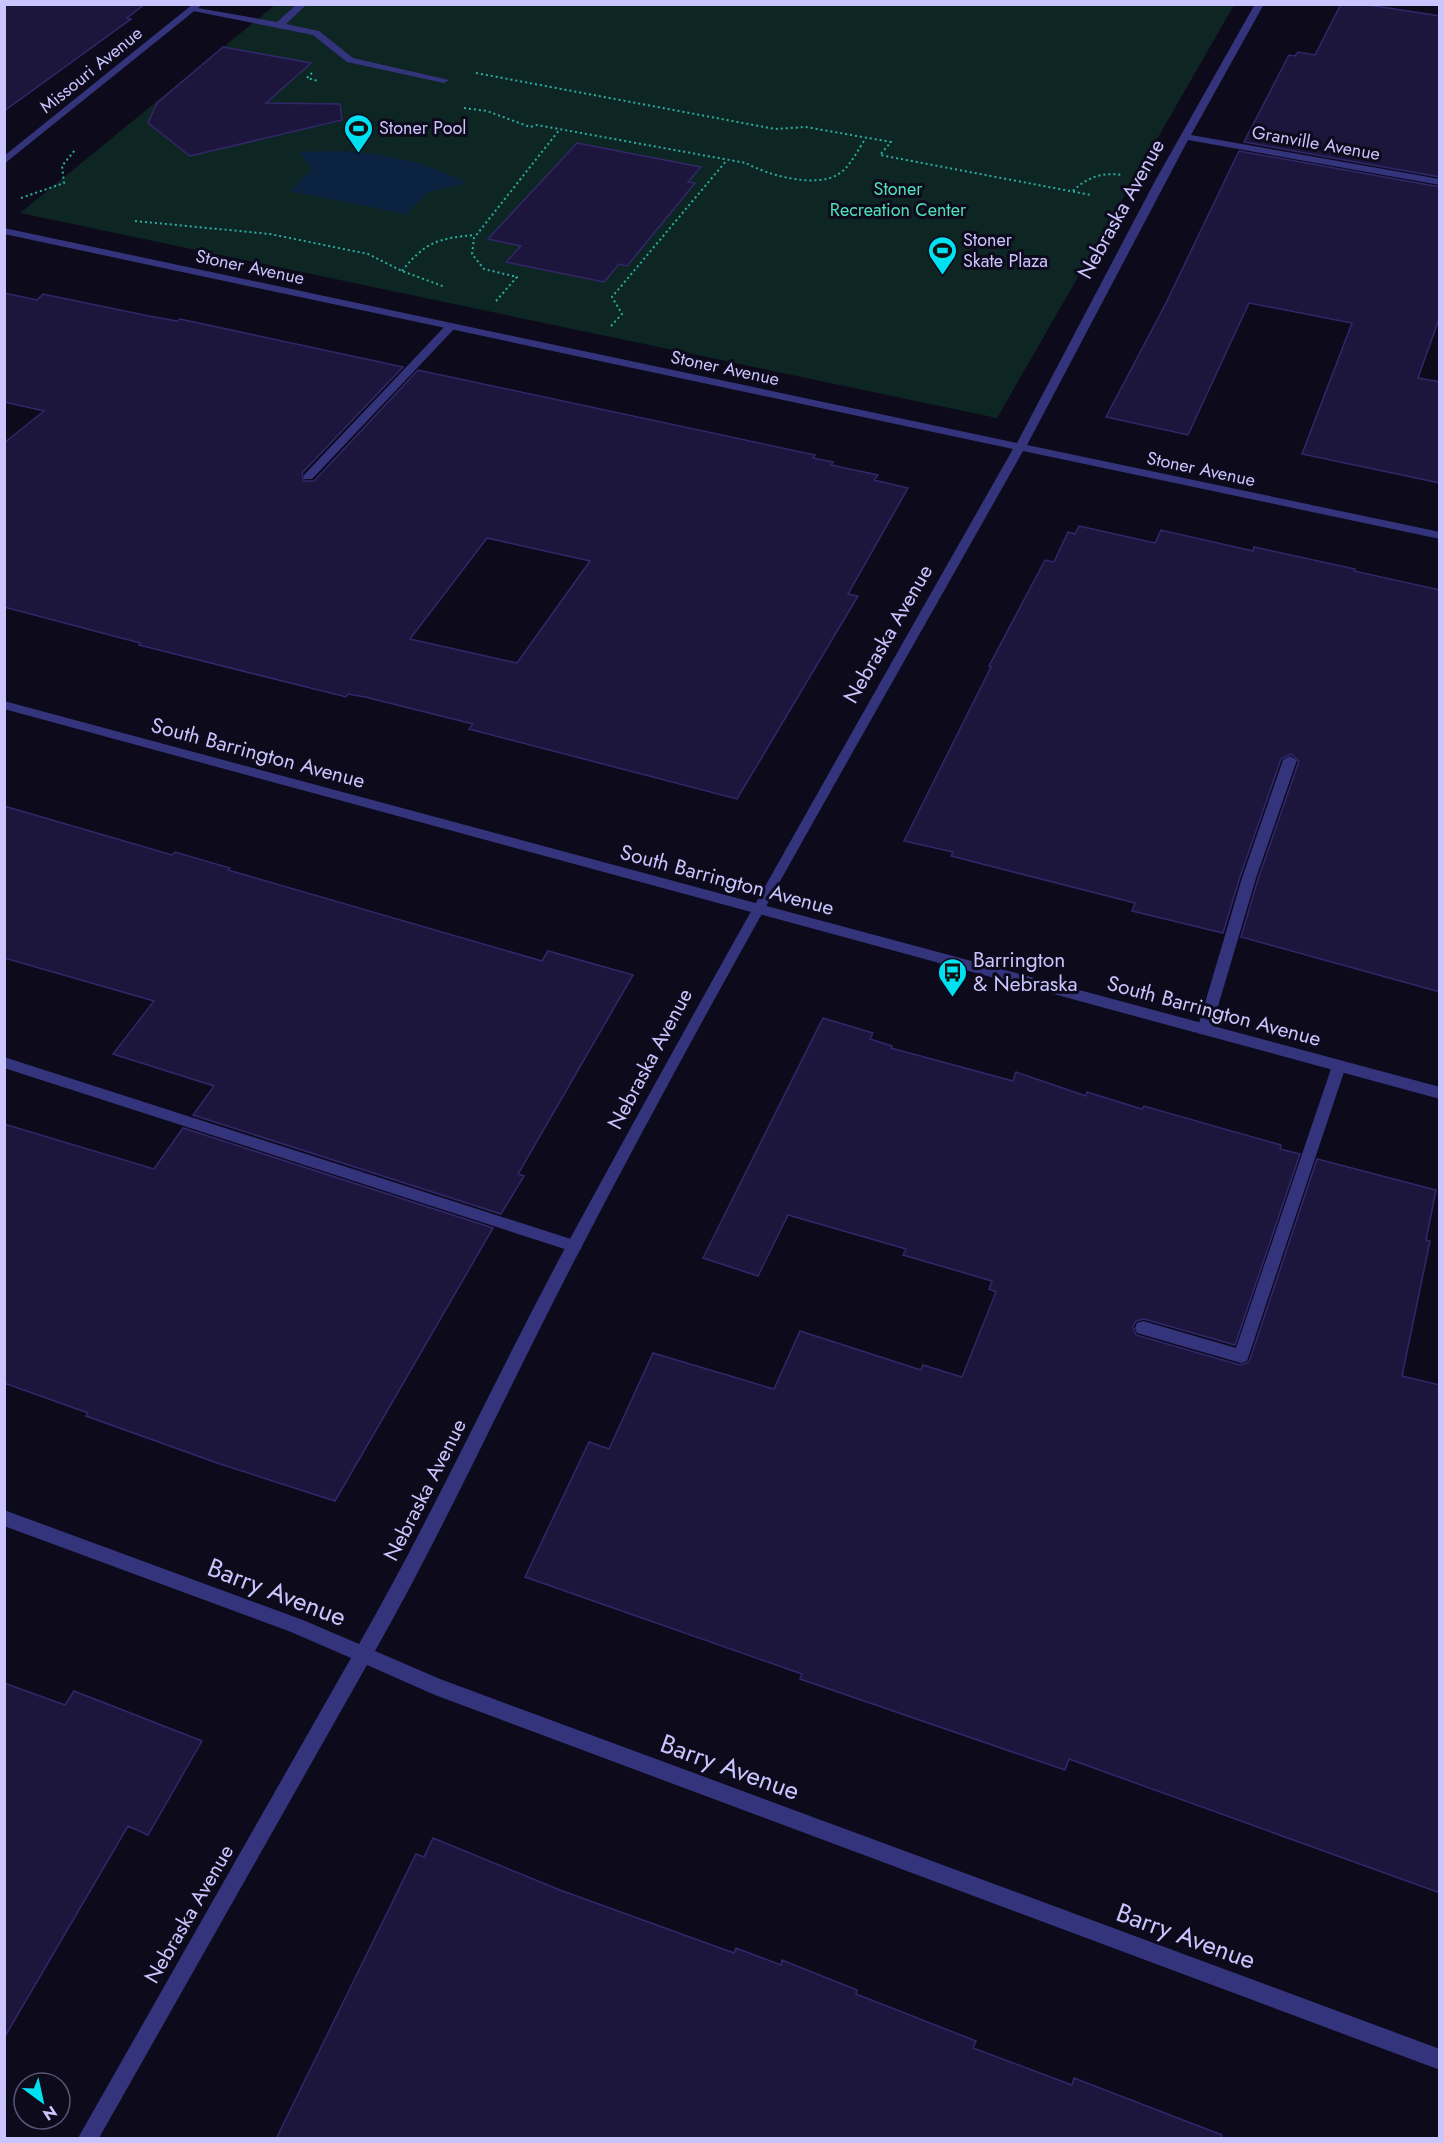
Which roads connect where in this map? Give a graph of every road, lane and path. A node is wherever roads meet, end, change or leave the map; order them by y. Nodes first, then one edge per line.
1 (303, 4) edge
2 (1260, 4) edge
3 (195, 7) edge
4 (279, 25) junction
5 (332, 45) junction
6 (472, 72) dead end
7 (444, 80) dead end
8 (328, 83) dead end
9 (455, 107) dead end
10 (560, 129) junction
11 (1186, 137) junction
12 (866, 138) junction
13 (77, 148) dead end
14 (727, 159) junction
15 (4, 161) edge
16 (1160, 181) junction
17 (1440, 182) edge
18 (1072, 192) junction
19 (1091, 195) dead end
20 (14, 200) dead end
21 (134, 221) dead end
22 (4, 231) edge
23 (476, 235) junction
24 (402, 271) junction
25 (447, 288) dead end
26 (502, 307) dead end
27 (451, 326) junction
28 (585, 354) junction
29 (1020, 447) junction
30 (308, 477) dead end
31 (1440, 536) edge
32 (4, 705) edge
33 (1290, 760) dead end
34 (758, 910) junction
35 (1204, 1030) junction
36 (4, 1062) edge
37 (1338, 1066) junction
38 (1440, 1093) edge
39 (574, 1246) junction
40 (1143, 1328) dead end
41 (4, 1518) edge
42 (363, 1655) junction
43 (1440, 2060) edge
44 (88, 2139) edge

1 - 4 street
2 - 11 street, Nebraska Avenue
3 - 4 street
3 - 15 street, Missouri Avenue
4 - 5 street
5 - 7 street
5 - 8 path
6 - 12 path
9 - 10 path
10 - 14 path
10 - 23 path
11 - 16 street, Nebraska Avenue
11 - 17 street, Granville Avenue
12 - 14 path
12 - 18 path
13 - 20 path
14 - 28 path
16 - 18 path
16 - 29 street, Nebraska Avenue
18 - 19 path
21 - 24 path
22 - 27 street, Stoner Avenue
23 - 24 path
23 - 26 path
24 - 25 path
27 - 28 street, Stoner Avenue
27 - 30 street
28 - 29 street, Stoner Avenue
29 - 31 street, Stoner Avenue
29 - 34 street, Nebraska Avenue
32 - 34 street, South Barrington Avenue
33 - 35 street
34 - 35 street, South Barrington Avenue
34 - 39 street, Nebraska Avenue
35 - 37 street, South Barrington Avenue
36 - 39 street
37 - 38 street, South Barrington Avenue
37 - 40 street
39 - 42 street, Nebraska Avenue
41 - 42 street, Barry Avenue
42 - 43 street, Barry Avenue
42 - 44 street, Nebraska Avenue

